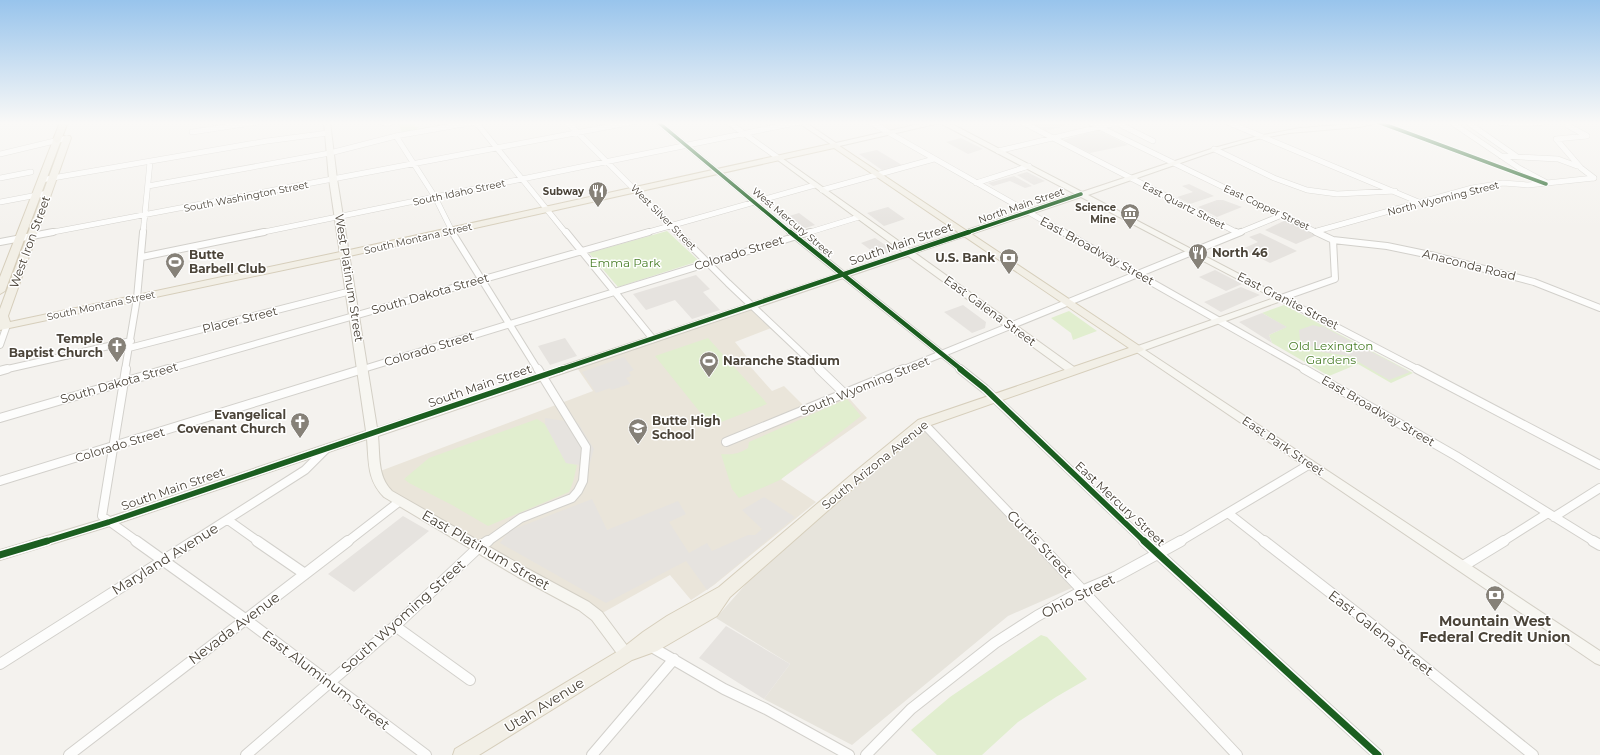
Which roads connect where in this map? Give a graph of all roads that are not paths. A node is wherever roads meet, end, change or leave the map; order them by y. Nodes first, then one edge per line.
1 (50, 157) edge
2 (60, 157) edge
3 (177, 157) edge
4 (307, 157) edge
5 (330, 157) edge
6 (409, 157) edge
7 (445, 157) edge
8 (504, 157) edge
9 (602, 157) edge
10 (629, 157) edge
11 (702, 157) edge
12 (780, 157) edge
13 (853, 157) edge
14 (931, 157) edge
15 (1011, 157) edge
16 (1089, 157) edge
17 (1161, 157) edge
18 (1191, 157) edge
19 (1230, 157) edge
20 (1310, 157) edge
21 (1503, 157) edge
22 (1534, 157) edge
23 (1572, 157) edge
24 (777, 158) junction
25 (934, 159) junction
26 (150, 162) junction
27 (606, 162) junction
28 (413, 163) junction
29 (1173, 163) junction
30 (1029, 166) junction
31 (1581, 168) junction
32 (718, 171) junction
33 (31, 172) dead end
34 (878, 174) junction
35 (0, 178) edge
36 (53, 178) junction
37 (1130, 178) junction
38 (332, 179) junction
39 (522, 179) junction
40 (41, 180) junction
41 (976, 183) junction
42 (1547, 183) junction
43 (815, 185) junction
44 (148, 186) junction
45 (635, 189) junction
46 (822, 190) junction
47 (1395, 191) junction
48 (48, 194) junction
49 (1081, 194) junction
50 (35, 196) junction
51 (435, 197) junction
52 (0, 202) edge
53 (754, 202) junction
54 (1421, 203) junction
55 (546, 209) junction
56 (1028, 212) junction
57 (145, 214) junction
58 (1282, 215) junction
59 (859, 216) junction
60 (339, 217) junction
61 (672, 225) junction
62 (451, 230) junction
63 (1317, 231) junction
64 (966, 233) junction
65 (1238, 233) junction
66 (33, 235) junction
67 (795, 236) junction
68 (19, 238) junction
69 (1333, 240) junction
70 (0, 242) edge
71 (582, 251) junction
72 (908, 252) junction
73 (1192, 252) junction
74 (346, 254) junction
75 (142, 257) junction
76 (709, 262) junction
77 (1137, 274) junction
78 (842, 275) junction
79 (481, 279) junction
80 (0, 292) edge
81 (352, 292) junction
82 (615, 292) junction
83 (137, 298) junction
84 (1281, 298) junction
85 (1070, 303) junction
86 (751, 305) junction
87 (1600, 308) edge
88 (355, 315) junction
89 (1219, 320) junction
90 (509, 324) junction
91 (4, 326) edge
92 (1011, 326) junction
93 (653, 338) junction
94 (130, 344) junction
95 (0, 345) edge
96 (1138, 349) junction
97 (943, 354) junction
98 (363, 370) junction
99 (0, 371) edge
100 (1073, 371) junction
101 (542, 376) junction
102 (124, 381) junction
103 (845, 394) junction
104 (993, 398) junction
105 (0, 418) edge
106 (923, 423) junction
107 (372, 433) junction
108 (726, 442) dead end
109 (114, 446) junction
110 (326, 448) junction
111 (1310, 464) junction
112 (1600, 465) edge
113 (0, 482) edge
114 (1600, 488) edge
115 (400, 501) junction
116 (1228, 513) junction
117 (1551, 515) junction
118 (228, 520) junction
119 (109, 522) junction
120 (1600, 545) edge
121 (479, 547) junction
122 (1158, 554) junction
123 (0, 555) edge
124 (163, 560) junction
125 (1463, 566) junction
126 (305, 574) junction
127 (1084, 590) junction
128 (724, 592) junction
129 (711, 611) joint
130 (245, 619) junction
131 (395, 626) junction
132 (645, 644) junction
133 (626, 655) junction
134 (674, 659) junction
135 (1600, 659) edge
136 (0, 664) edge
137 (470, 680) dead end
138 (328, 683) junction
139 (68, 755) edge
140 (246, 755) edge
141 (426, 755) edge
142 (462, 755) edge
143 (592, 755) edge
144 (849, 755) edge
145 (866, 755) edge
146 (1237, 755) edge
147 (1378, 755) edge
148 (1533, 755) edge

1 - 40 main road, West Iron Street
2 - 36 main road, West Iron Street
3 - 26 street
4 - 44 street
5 - 38 street, West Platinum Street
6 - 28 street, South Wyoming Street
7 - 28 street, South Washington Street
8 - 39 street
9 - 27 street, West Silver Street
10 - 27 street, South Idaho Street
11 - 32 street, West Mercury Street
12 - 24 main road, South Montana Street
13 - 34 main road, East Park Street
14 - 25 street, East Broadway Street
15 - 30 street, East Granite Street
16 - 37 street, East Quartz Street
17 - 29 street, East Copper Street
18 - 29 street, North Main Street
19 - 47 street
20 - 47 street
21 - 42 street
22 - 31 street
23 - 31 street
24 - 32 main road, South Montana Street
24 - 43 street, East Galena Street
25 - 34 street
25 - 41 street, East Broadway Street
26 - 36 street
26 - 44 street
27 - 39 street, South Idaho Street
27 - 45 street, West Silver Street
28 - 38 street, South Washington Street
28 - 51 street, South Wyoming Street
29 - 37 street, North Main Street
29 - 58 street, East Copper Street
30 - 41 street
30 - 49 street, East Granite Street
31 - 42 street, North Wyoming Street
32 - 45 main road, South Montana Street
32 - 53 street, West Mercury Street
33 - 35 street
34 - 46 street
34 - 64 main road, East Park Street
36 - 40 street
36 - 48 main road, West Iron Street
37 - 49 street, North Main Street
37 - 65 street, East Quartz Street
38 - 57 street, South Washington Street
38 - 60 street, West Platinum Street
39 - 51 street, South Idaho Street
39 - 55 street
40 - 50 main road, West Iron Street
41 - 56 street, East Broadway Street
42 - 54 street, North Wyoming Street
43 - 46 street, East Galena Street
43 - 53 street, South Dakota Street
44 - 57 street
45 - 55 main road, South Montana Street
45 - 61 street, West Silver Street
46 - 59 street, East Galena Street
47 - 54 street
48 - 50 street
48 - 66 main road, West Iron Street
49 - 56 street, North Main Street
49 - 73 street, East Granite Street
50 - 52 street
50 - 68 main road, West Iron Street
51 - 60 street, South Idaho Street
51 - 62 street, South Wyoming Street
53 - 61 street, South Dakota Street
53 - 67 street, West Mercury Street
54 - 63 street, North Wyoming Street
55 - 62 main road, South Montana Street
55 - 71 street
56 - 64 street, North Main Street
56 - 77 street, East Broadway Street
57 - 66 street, South Washington Street
57 - 75 street
58 - 63 street, East Copper Street
58 - 65 street
59 - 67 street, Colorado Street
59 - 72 street, East Galena Street
60 - 74 street, West Platinum Street
60 - 75 street, South Idaho Street
61 - 71 street, South Dakota Street
61 - 76 street, West Silver Street
62 - 74 main road, South Montana Street
62 - 79 street, South Wyoming Street
63 - 69 street, East Copper Street
64 - 72 street, South Main Street
64 - 85 main road, East Park Street
65 - 73 street
66 - 68 street, South Washington Street
66 - 91 main road, West Iron Street
67 - 76 street, Colorado Street
67 - 78 street, West Mercury Street
68 - 70 street, South Washington Street
68 - 80 main road, West Iron Street
69 - 84 street
69 - 87 street, Anaconda Road
71 - 79 street, South Dakota Street
71 - 82 street
72 - 78 street, South Main Street
72 - 92 street, East Galena Street
73 - 77 street
73 - 84 street, East Granite Street
74 - 81 street, West Platinum Street
74 - 83 main road, South Montana Street
75 - 83 street
76 - 82 street, Colorado Street
76 - 86 street, West Silver Street
77 - 85 street
77 - 89 street, East Broadway Street
78 - 86 street, South Main Street
78 - 97 street, East Mercury Street
79 - 88 street, South Dakota Street
79 - 90 street, South Wyoming Street
81 - 88 street, West Platinum Street
81 - 94 street, Placer Street
82 - 90 street, Colorado Street
82 - 93 street
83 - 91 main road, South Montana Street
83 - 94 street
84 - 89 street
84 - 112 street, East Granite Street
85 - 92 street, South Wyoming Street
85 - 96 main road, East Park Street
86 - 93 street, South Main Street
86 - 103 street, West Silver Street
88 - 98 street, West Platinum Street
88 - 102 street, South Dakota Street
89 - 96 street
89 - 117 street, East Broadway Street
90 - 98 street, Colorado Street
90 - 101 street, South Wyoming Street
91 - 95 street, West Iron Street
92 - 97 street, South Wyoming Street
92 - 100 street, East Galena Street
93 - 101 street, South Main Street
94 - 99 street, Placer Street
94 - 102 street
96 - 100 main road, South Arizona Avenue
96 - 111 street, East Park Street
97 - 103 street, South Wyoming Street
97 - 104 street, East Mercury Street
98 - 107 street, West Platinum Street
98 - 109 street, Colorado Street
100 - 104 main road, South Arizona Avenue
101 - 107 street, South Main Street
101 - 121 street, South Wyoming Street
102 - 105 street, South Dakota Street
102 - 109 street
103 - 108 street, South Wyoming Street
104 - 106 main road, South Arizona Avenue
104 - 122 street, East Mercury Street
106 - 127 street, Curtis Street
106 - 128 main road, South Arizona Avenue
107 - 110 street, South Main Street
107 - 115 street, East Platinum Street
109 - 113 street, Colorado Street
109 - 119 street
110 - 118 street, Maryland Avenue
110 - 119 street, South Main Street
111 - 116 street, Ohio Street
111 - 125 street, East Park Street
114 - 117 street
115 - 121 street, East Platinum Street
115 - 126 street, Nevada Avenue
116 - 122 street, Ohio Street
116 - 148 street, East Galena Street
117 - 120 street, East Broadway Street
117 - 125 street
118 - 124 street, Maryland Avenue
118 - 126 street
119 - 123 street, South Main Street
119 - 124 street, East Aluminum Street
121 - 131 street, South Wyoming Street
121 - 133 street, East Platinum Street
122 - 127 street, Ohio Street
122 - 147 street, East Mercury Street
124 - 130 street, East Aluminum Street
124 - 136 street, Maryland Avenue
125 - 135 street, East Park Street
126 - 130 street, Nevada Avenue
127 - 145 street, Ohio Street
127 - 146 street, Curtis Street
128 - 129 main road, South Arizona Avenue
128 - 132 main road, Utah Avenue
129 - 132 main road, Utah Avenue
130 - 138 street, East Aluminum Street
130 - 139 street, Nevada Avenue
131 - 137 street
131 - 138 street, South Wyoming Street
132 - 133 main road, Utah Avenue
132 - 134 street
133 - 142 main road, Utah Avenue
134 - 143 street
134 - 144 street
138 - 140 street, South Wyoming Street
138 - 141 street, East Aluminum Street

